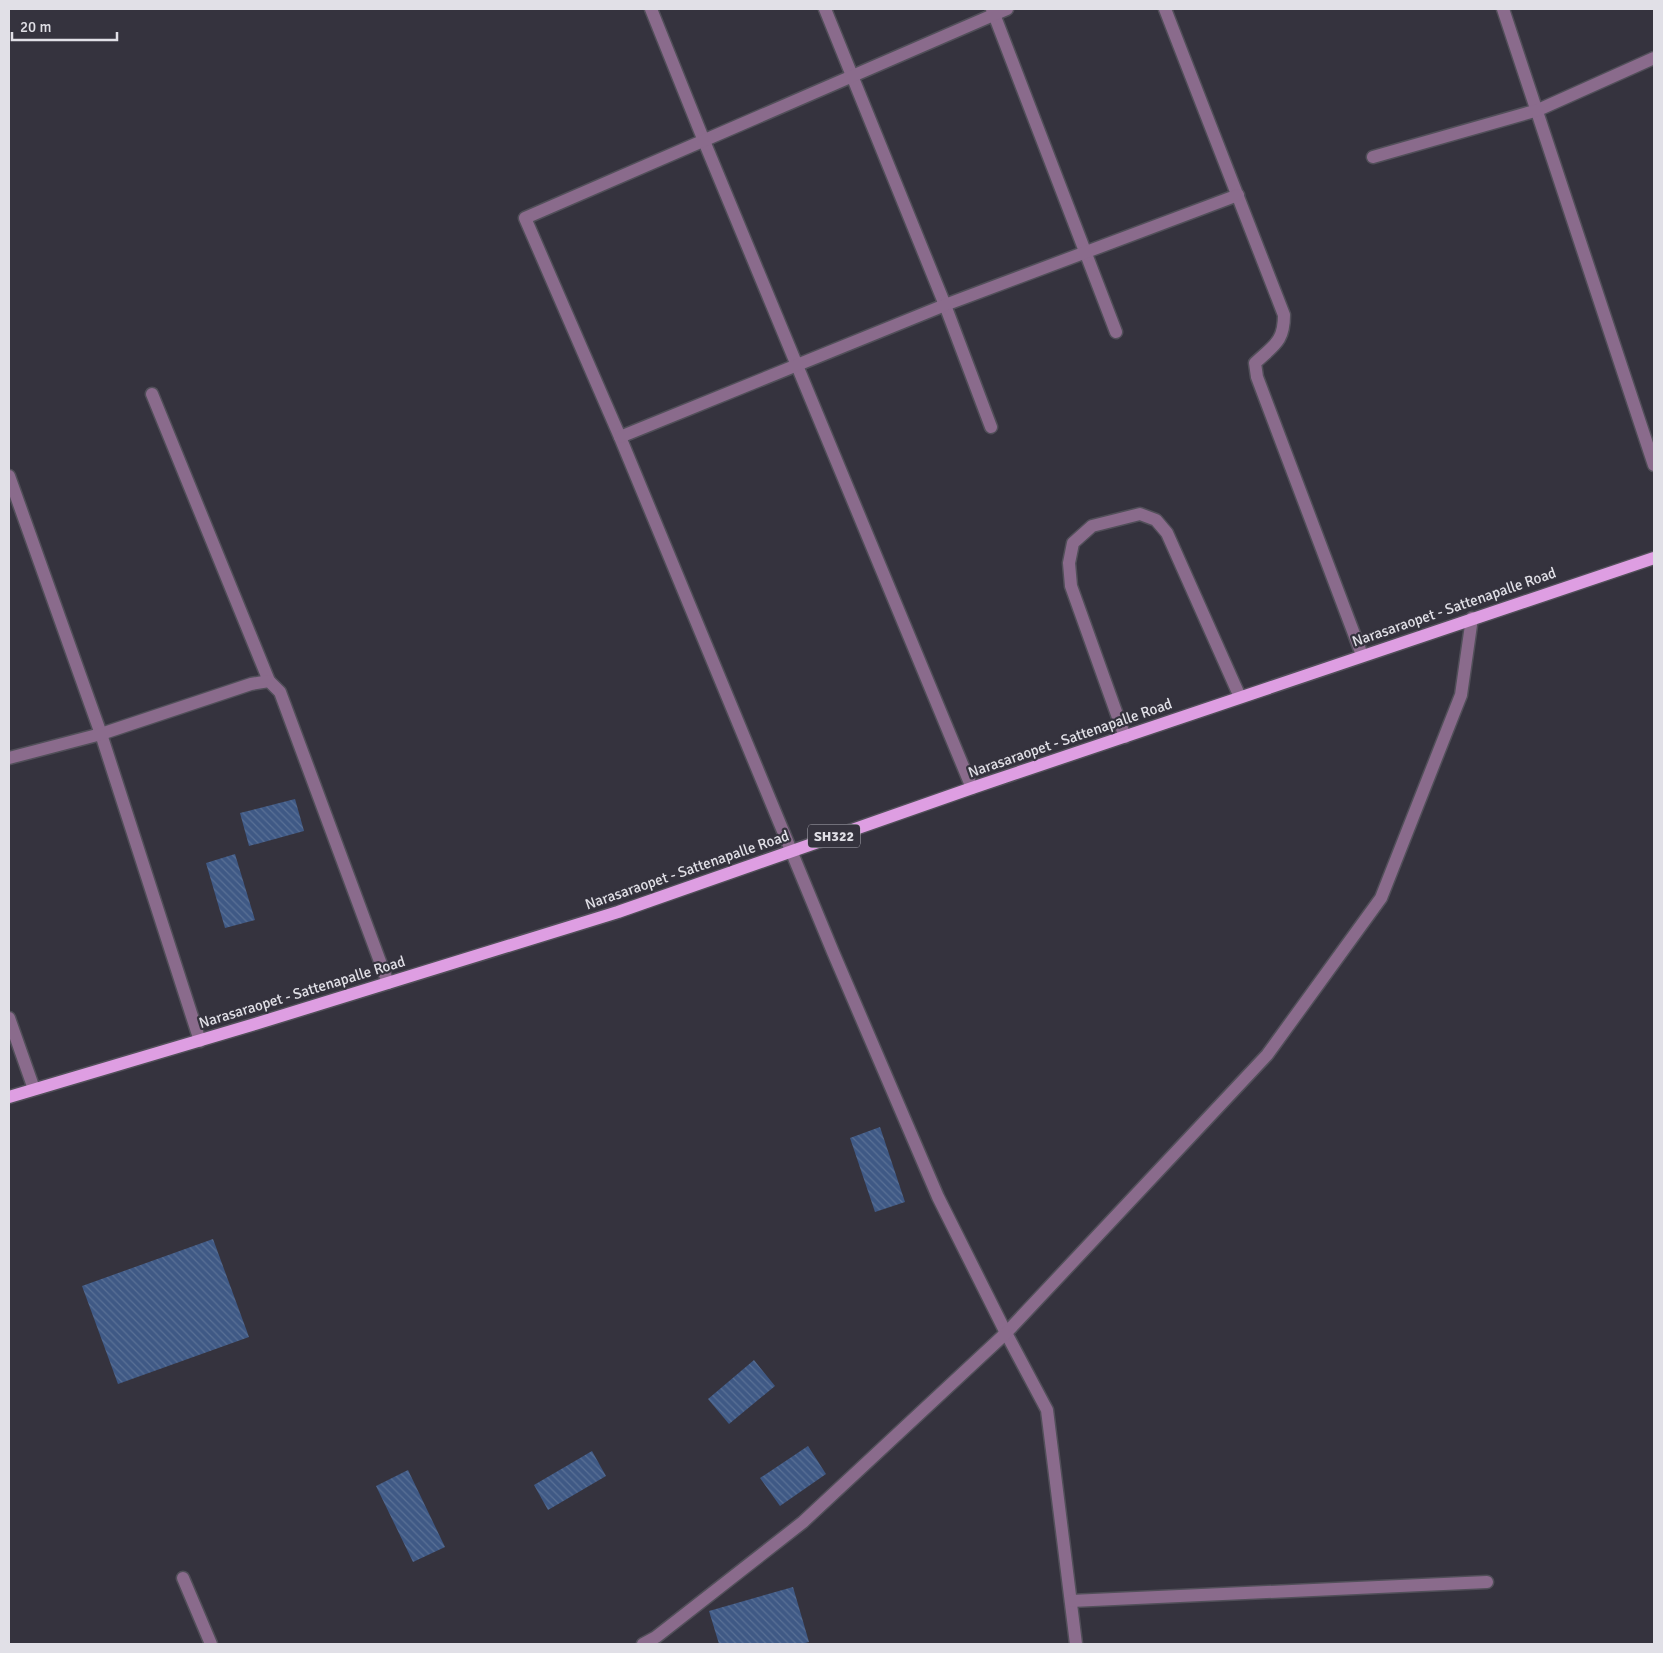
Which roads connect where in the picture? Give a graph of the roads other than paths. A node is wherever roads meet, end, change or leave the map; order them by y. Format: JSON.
{"nodes":[{"id":1,"x":651,"y":9,"type":"edge"},
{"id":2,"x":825,"y":9,"type":"edge"},
{"id":3,"x":1007,"y":9,"type":"edge"},
{"id":4,"x":1166,"y":9,"type":"edge"},
{"id":5,"x":1503,"y":9,"type":"edge"},
{"id":6,"x":993,"y":11,"type":"edge"},
{"id":7,"x":1654,"y":58,"type":"edge"},
{"id":8,"x":852,"y":76,"type":"junction"},
{"id":9,"x":1538,"y":110,"type":"junction"},
{"id":10,"x":704,"y":141,"type":"junction"},
{"id":11,"x":1373,"y":157,"type":"dead end"},
{"id":12,"x":1238,"y":195,"type":"junction"},
{"id":13,"x":1086,"y":253,"type":"junction"},
{"id":14,"x":945,"y":306,"type":"junction"},
{"id":15,"x":1116,"y":332,"type":"dead end"},
{"id":16,"x":798,"y":366,"type":"junction"},
{"id":17,"x":152,"y":394,"type":"dead end"},
{"id":18,"x":991,"y":427,"type":"dead end"},
{"id":19,"x":620,"y":437,"type":"junction"},
{"id":20,"x":1654,"y":466,"type":"edge"},
{"id":21,"x":9,"y":476,"type":"edge"},
{"id":22,"x":1654,"y":558,"type":"edge"},
{"id":23,"x":1472,"y":618,"type":"junction"},
{"id":24,"x":1362,"y":655,"type":"junction"},
{"id":25,"x":269,"y":681,"type":"junction"},
{"id":26,"x":1240,"y":697,"type":"junction"},
{"id":27,"x":101,"y":734,"type":"junction"},
{"id":28,"x":1124,"y":737,"type":"junction"},
{"id":29,"x":9,"y":758,"type":"edge"},
{"id":30,"x":972,"y":788,"type":"junction"},
{"id":31,"x":792,"y":851,"type":"junction"},
{"id":32,"x":388,"y":983,"type":"junction"},
{"id":33,"x":9,"y":1018,"type":"edge"},
{"id":34,"x":200,"y":1041,"type":"junction"},
{"id":35,"x":34,"y":1089,"type":"junction"},
{"id":36,"x":9,"y":1097,"type":"edge"},
{"id":37,"x":1006,"y":1333,"type":"junction"},
{"id":38,"x":183,"y":1578,"type":"dead end"},
{"id":39,"x":1487,"y":1582,"type":"dead end"},
{"id":40,"x":1071,"y":1602,"type":"junction"},
{"id":41,"x":658,"y":1640,"type":"edge"},
{"id":42,"x":212,"y":1644,"type":"edge"},
{"id":43,"x":643,"y":1644,"type":"edge"},
{"id":44,"x":1076,"y":1644,"type":"edge"}],
"edges":[{"from":1,"to":10,"type":"street"},
{"from":2,"to":8,"type":"street"},
{"from":3,"to":6,"type":"street"},
{"from":4,"to":12,"type":"street"},
{"from":5,"to":9,"type":"street"},
{"from":6,"to":8,"type":"street"},
{"from":6,"to":13,"type":"street"},
{"from":7,"to":9,"type":"street"},
{"from":8,"to":10,"type":"street"},
{"from":8,"to":14,"type":"street"},
{"from":9,"to":11,"type":"street"},
{"from":9,"to":20,"type":"street"},
{"from":10,"to":16,"type":"street"},
{"from":10,"to":19,"type":"street"},
{"from":12,"to":13,"type":"street"},
{"from":12,"to":24,"type":"street"},
{"from":13,"to":14,"type":"street"},
{"from":13,"to":15,"type":"street"},
{"from":14,"to":16,"type":"street"},
{"from":14,"to":18,"type":"street"},
{"from":16,"to":19,"type":"street"},
{"from":16,"to":30,"type":"street"},
{"from":17,"to":25,"type":"street"},
{"from":19,"to":31,"type":"street"},
{"from":21,"to":27,"type":"street"},
{"from":22,"to":23,"type":"main road","name":"Narasaraopet - Sattenapalle Road","number":"SH322"},
{"from":23,"to":24,"type":"main road","name":"Narasaraopet - Sattenapalle Road","number":"SH322"},
{"from":23,"to":37,"type":"street"},
{"from":24,"to":26,"type":"main road","name":"Narasaraopet - Sattenapalle Road","number":"SH322"},
{"from":25,"to":27,"type":"street"},
{"from":25,"to":32,"type":"street"},
{"from":26,"to":28,"type":"main road","name":"Narasaraopet - Sattenapalle Road","number":"SH322"},
{"from":26,"to":28,"type":"street"},
{"from":27,"to":29,"type":"street"},
{"from":27,"to":34,"type":"street"},
{"from":28,"to":30,"type":"main road","name":"Narasaraopet - Sattenapalle Road","number":"SH322"},
{"from":30,"to":31,"type":"main road","name":"Narasaraopet - Sattenapalle Road","number":"SH322"},
{"from":31,"to":32,"type":"main road","name":"Narasaraopet - Sattenapalle Road","number":"SH322"},
{"from":31,"to":37,"type":"street"},
{"from":32,"to":34,"type":"main road","name":"Narasaraopet - Sattenapalle Road","number":"SH322"},
{"from":33,"to":35,"type":"street"},
{"from":34,"to":35,"type":"main road","name":"Narasaraopet - Sattenapalle Road","number":"SH322"},
{"from":35,"to":36,"type":"main road","name":"Narasaraopet - Sattenapalle Road","number":"SH322"},
{"from":37,"to":40,"type":"street"},
{"from":37,"to":41,"type":"street"},
{"from":38,"to":42,"type":"street"},
{"from":39,"to":40,"type":"street"},
{"from":40,"to":44,"type":"street"},
{"from":41,"to":43,"type":"street"}]}
